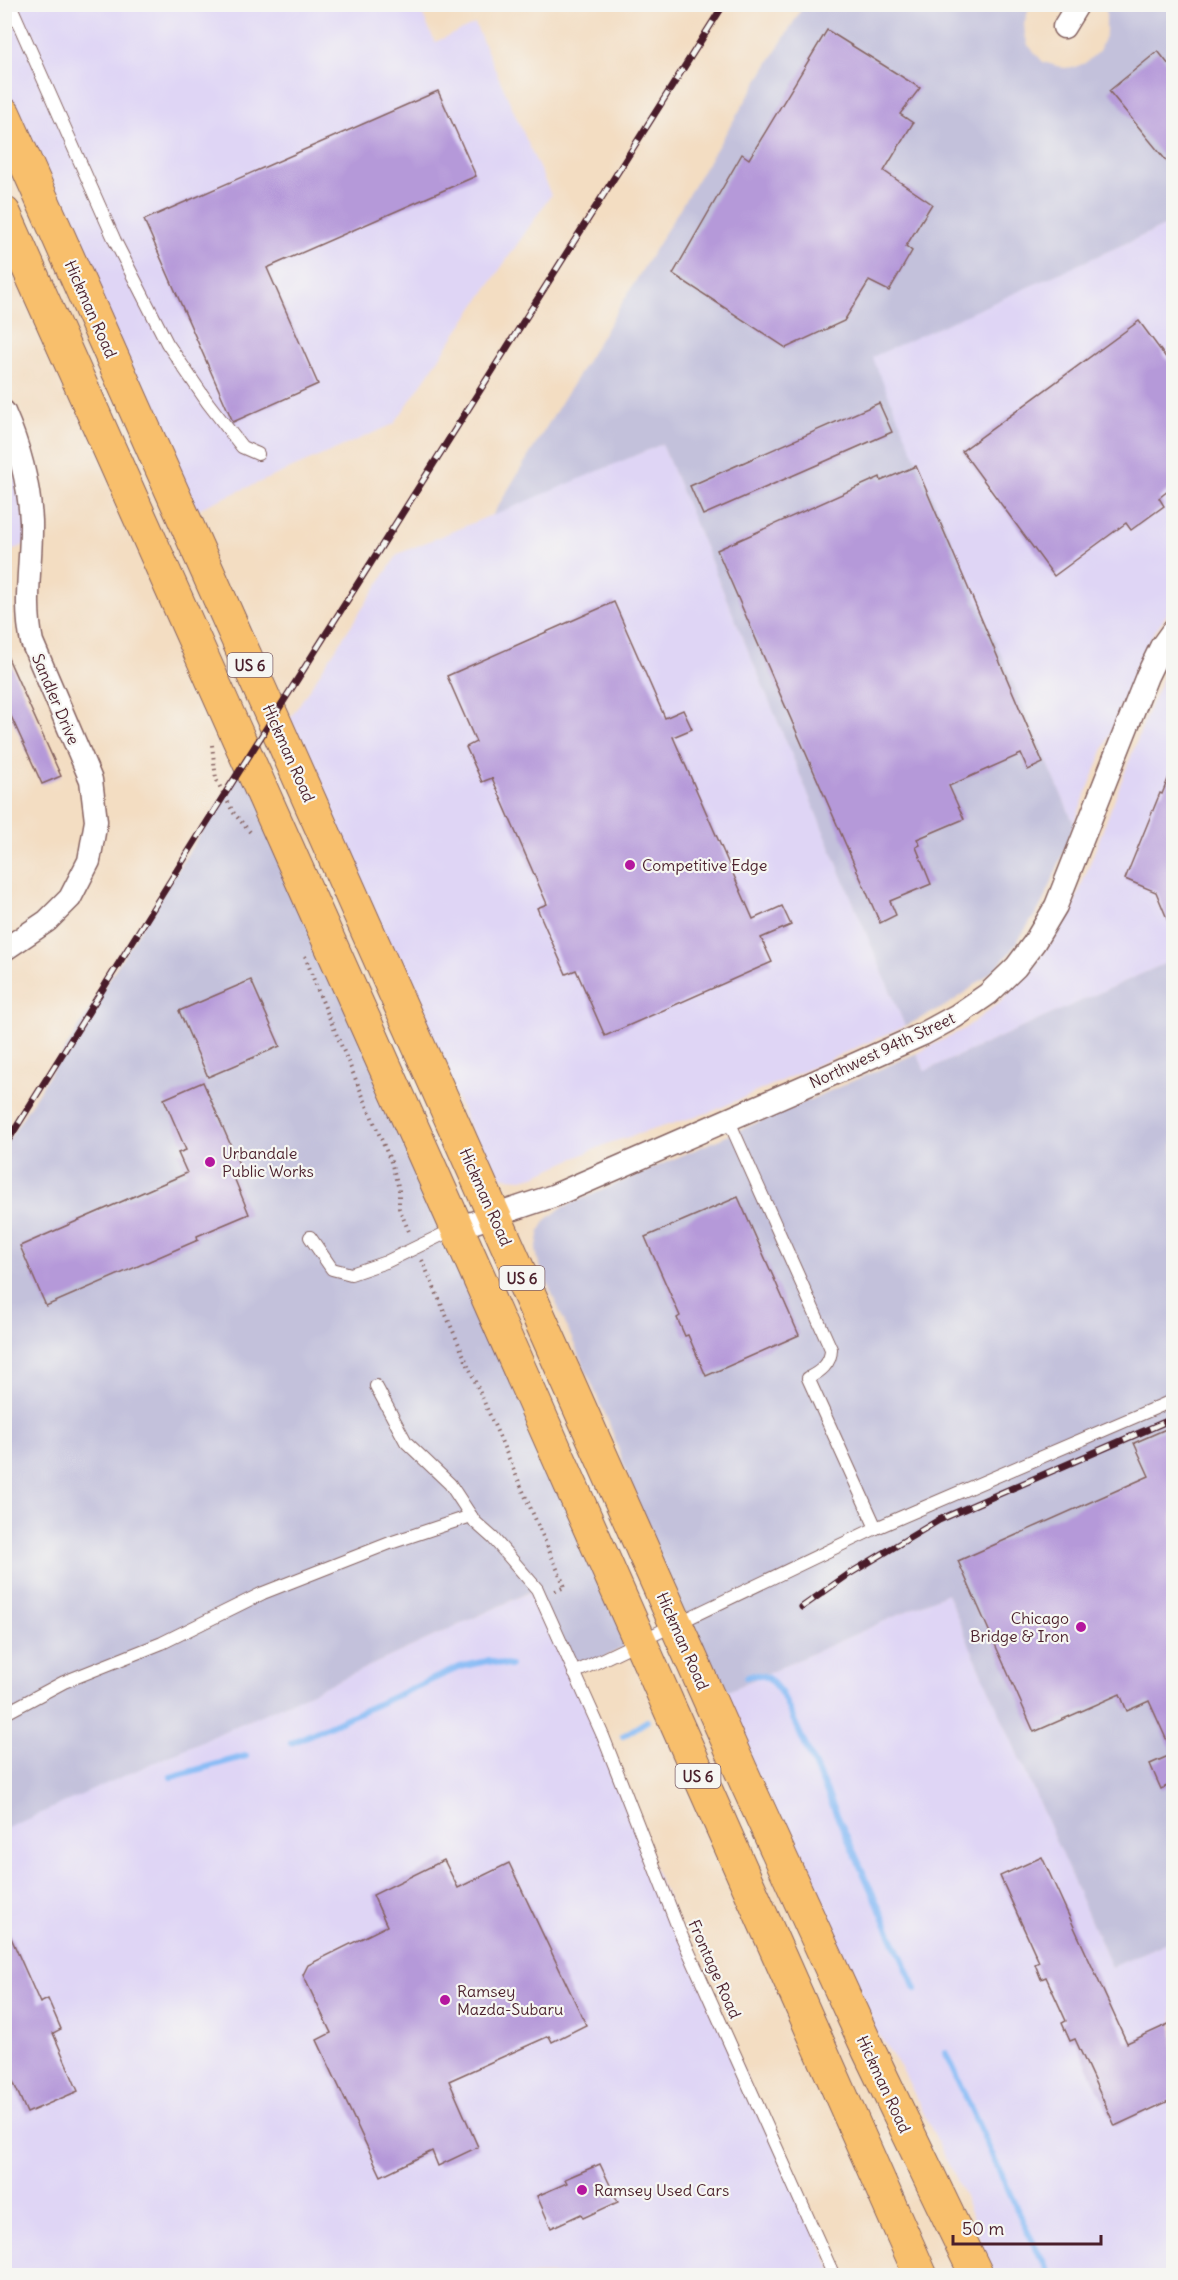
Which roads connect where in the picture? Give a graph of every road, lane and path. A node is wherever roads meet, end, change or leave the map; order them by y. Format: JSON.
{"nodes":[{"id":1,"x":10,"y":4,"type":"edge"},
{"id":2,"x":1078,"y":4,"type":"edge"},
{"id":3,"x":1064,"y":27,"type":"dead end"},
{"id":4,"x":4,"y":114,"type":"edge"},
{"id":5,"x":4,"y":213,"type":"edge"},
{"id":6,"x":4,"y":412,"type":"edge"},
{"id":7,"x":258,"y":454,"type":"dead end"},
{"id":8,"x":1173,"y":629,"type":"edge"},
{"id":9,"x":211,"y":742,"type":"dead end"},
{"id":10,"x":255,"y":837,"type":"dead end"},
{"id":11,"x":4,"y":950,"type":"edge"},
{"id":12,"x":303,"y":950,"type":"dead end"},
{"id":13,"x":728,"y":1119,"type":"junction"},
{"id":14,"x":494,"y":1215,"type":"junction"},
{"id":15,"x":457,"y":1228,"type":"junction"},
{"id":16,"x":310,"y":1237,"type":"dead end"},
{"id":17,"x":416,"y":1248,"type":"junction"},
{"id":18,"x":376,"y":1386,"type":"dead end"},
{"id":19,"x":1173,"y":1400,"type":"edge"},
{"id":20,"x":471,"y":1516,"type":"junction"},
{"id":21,"x":876,"y":1528,"type":"junction"},
{"id":22,"x":541,"y":1598,"type":"junction"},
{"id":23,"x":675,"y":1623,"type":"junction"},
{"id":24,"x":638,"y":1640,"type":"junction"},
{"id":25,"x":574,"y":1673,"type":"junction"},
{"id":26,"x":4,"y":1714,"type":"edge"},
{"id":27,"x":834,"y":2276,"type":"edge"},
{"id":28,"x":921,"y":2276,"type":"edge"},
{"id":29,"x":977,"y":2276,"type":"edge"}],
"edges":[{"from":1,"to":7,"type":"lane"},
{"from":2,"to":3,"type":"street"},
{"from":4,"to":14,"type":"main road","name":"Hickman Road","number":"US 6"},
{"from":5,"to":15,"type":"main road","number":"US 6"},
{"from":6,"to":11,"type":"street","name":"Sandler Drive"},
{"from":8,"to":13,"type":"street","name":"Northwest 94th Street"},
{"from":9,"to":10,"type":"path"},
{"from":12,"to":17,"type":"path"},
{"from":13,"to":14,"type":"street","name":"Northwest 94th Street"},
{"from":13,"to":21,"type":"lane"},
{"from":14,"to":15,"type":"street","name":"Northwest 94th Street"},
{"from":14,"to":23,"type":"main road","name":"Hickman Road","number":"US 6"},
{"from":15,"to":17,"type":"lane"},
{"from":15,"to":24,"type":"main road","number":"US 6"},
{"from":16,"to":17,"type":"lane"},
{"from":17,"to":22,"type":"path"},
{"from":18,"to":20,"type":"lane","name":"Frontage Road"},
{"from":19,"to":21,"type":"lane"},
{"from":20,"to":22,"type":"lane","name":"Frontage Road"},
{"from":20,"to":26,"type":"lane"},
{"from":21,"to":23,"type":"lane"},
{"from":22,"to":25,"type":"lane","name":"Frontage Road"},
{"from":23,"to":24,"type":"lane"},
{"from":23,"to":29,"type":"main road","name":"Hickman Road","number":"US 6"},
{"from":24,"to":25,"type":"lane"},
{"from":24,"to":28,"type":"main road","number":"US 6"},
{"from":25,"to":27,"type":"lane","name":"Frontage Road"}]}
